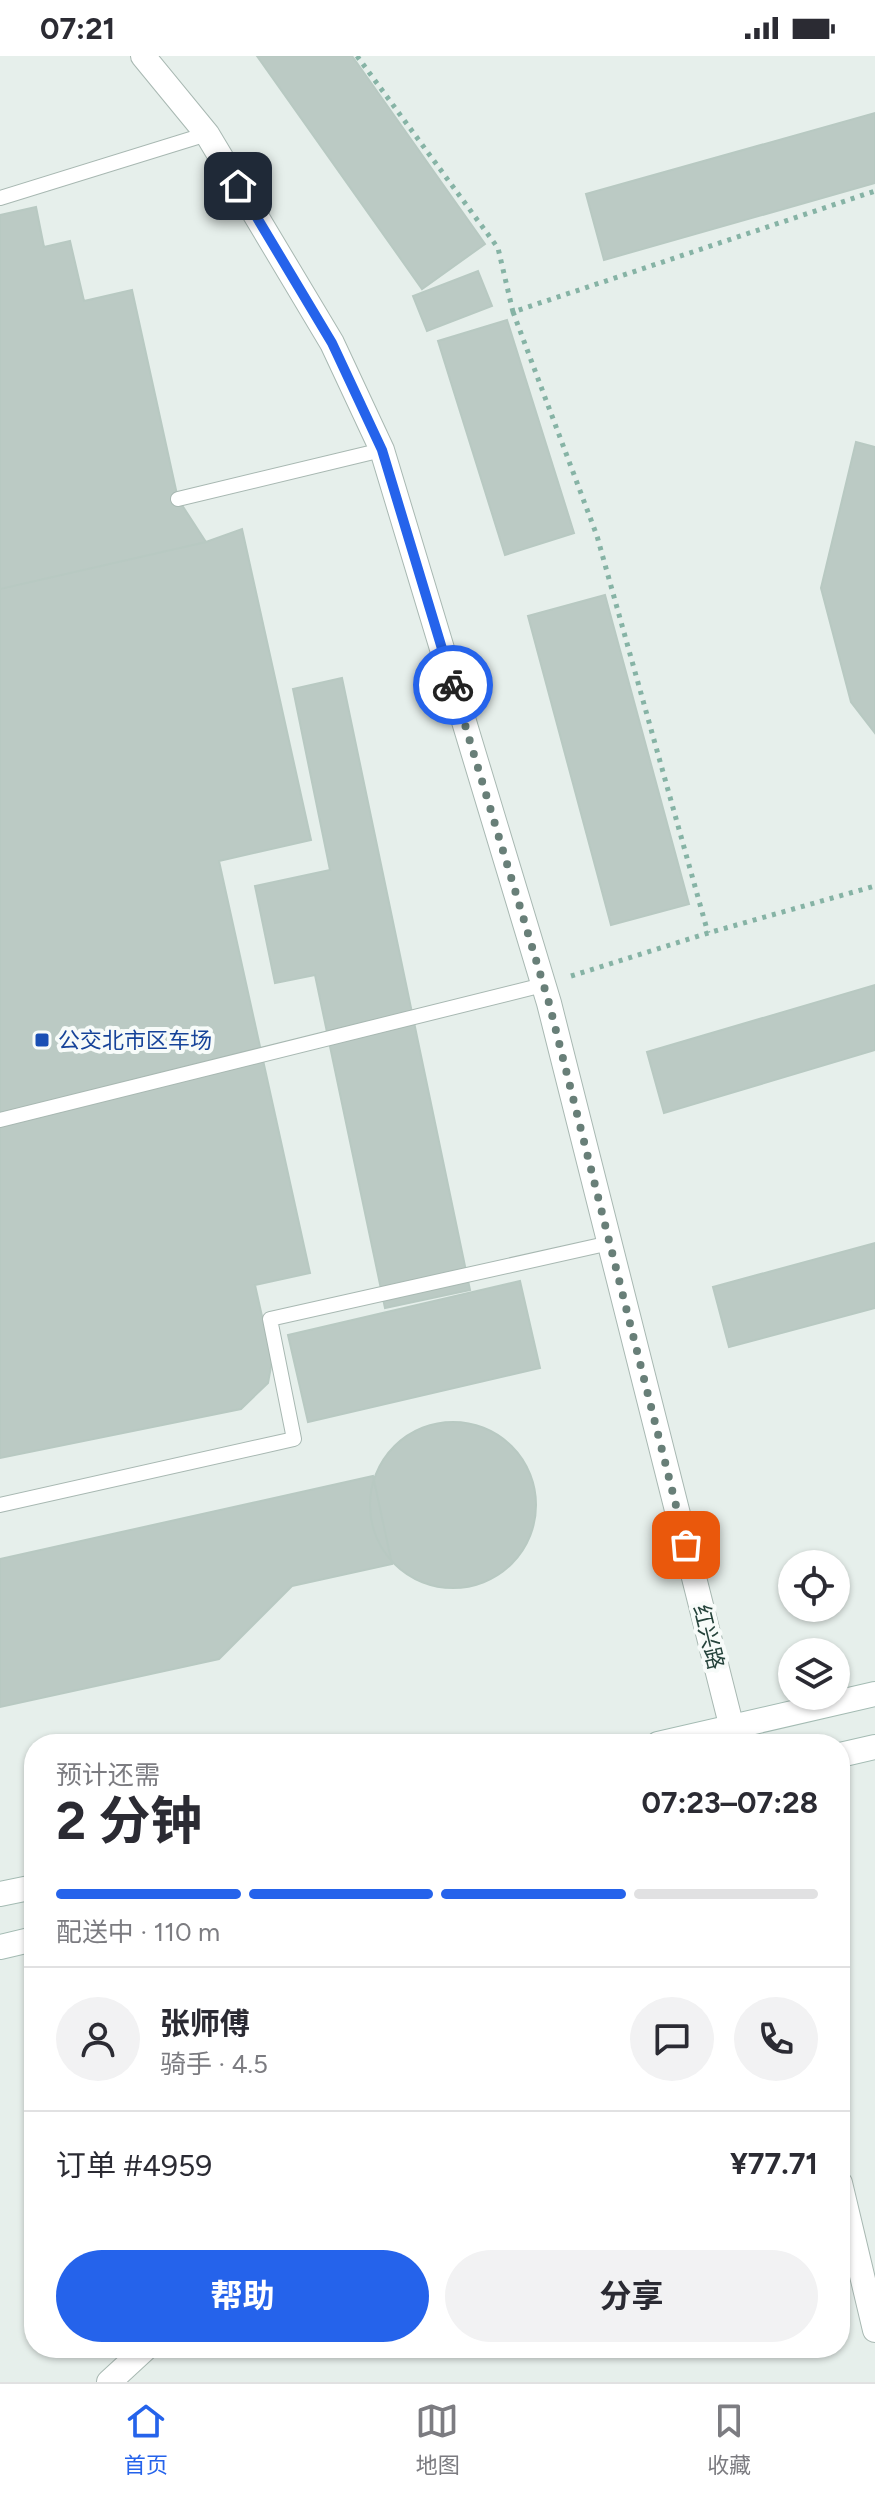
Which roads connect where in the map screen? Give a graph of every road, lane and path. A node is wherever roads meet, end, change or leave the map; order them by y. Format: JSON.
{"nodes":[{"id":1,"x":143,"y":56,"type":"edge"},
{"id":2,"x":357,"y":56,"type":"edge"},
{"id":3,"x":207,"y":134,"type":"junction"},
{"id":4,"x":875,"y":191,"type":"edge"},
{"id":5,"x":0,"y":198,"type":"edge"},
{"id":6,"x":513,"y":312,"type":"junction"},
{"id":7,"x":382,"y":450,"type":"junction"},
{"id":8,"x":178,"y":499,"type":"dead end"},
{"id":9,"x":875,"y":886,"type":"edge"},
{"id":10,"x":708,"y":933,"type":"junction"},
{"id":11,"x":543,"y":985,"type":"junction"},
{"id":12,"x":0,"y":1120,"type":"edge"},
{"id":13,"x":610,"y":1243,"type":"junction"},
{"id":14,"x":0,"y":1505,"type":"edge"},
{"id":15,"x":875,"y":1694,"type":"edge"},
{"id":16,"x":733,"y":1734,"type":"edge"},
{"id":17,"x":741,"y":1734,"type":"edge"},
{"id":18,"x":875,"y":1747,"type":"edge"},
{"id":19,"x":850,"y":1753,"type":"edge"},
{"id":20,"x":24,"y":1889,"type":"edge"},
{"id":21,"x":0,"y":1894,"type":"edge"},
{"id":22,"x":24,"y":1941,"type":"edge"},
{"id":23,"x":0,"y":1947,"type":"edge"},
{"id":24,"x":850,"y":2225,"type":"edge"},
{"id":25,"x":875,"y":2330,"type":"edge"},
{"id":26,"x":135,"y":2358,"type":"edge"},
{"id":27,"x":109,"y":2382,"type":"edge"}],
"edges":[{"from":1,"to":3,"type":"street","name":"红兴路"},
{"from":2,"to":6,"type":"path"},
{"from":3,"to":5,"type":"lane"},
{"from":3,"to":7,"type":"street","name":"红兴路"},
{"from":4,"to":6,"type":"path"},
{"from":6,"to":10,"type":"path"},
{"from":7,"to":8,"type":"lane"},
{"from":7,"to":11,"type":"street","name":"红兴路"},
{"from":9,"to":10,"type":"path"},
{"from":10,"to":11,"type":"path"},
{"from":11,"to":12,"type":"lane"},
{"from":11,"to":13,"type":"street","name":"红兴路"},
{"from":13,"to":14,"type":"lane"},
{"from":13,"to":16,"type":"street","name":"红兴路"},
{"from":15,"to":17,"type":"street"},
{"from":18,"to":19,"type":"street"},
{"from":20,"to":21,"type":"street"},
{"from":22,"to":23,"type":"street"},
{"from":24,"to":25,"type":"street"},
{"from":26,"to":27,"type":"street"}]}
